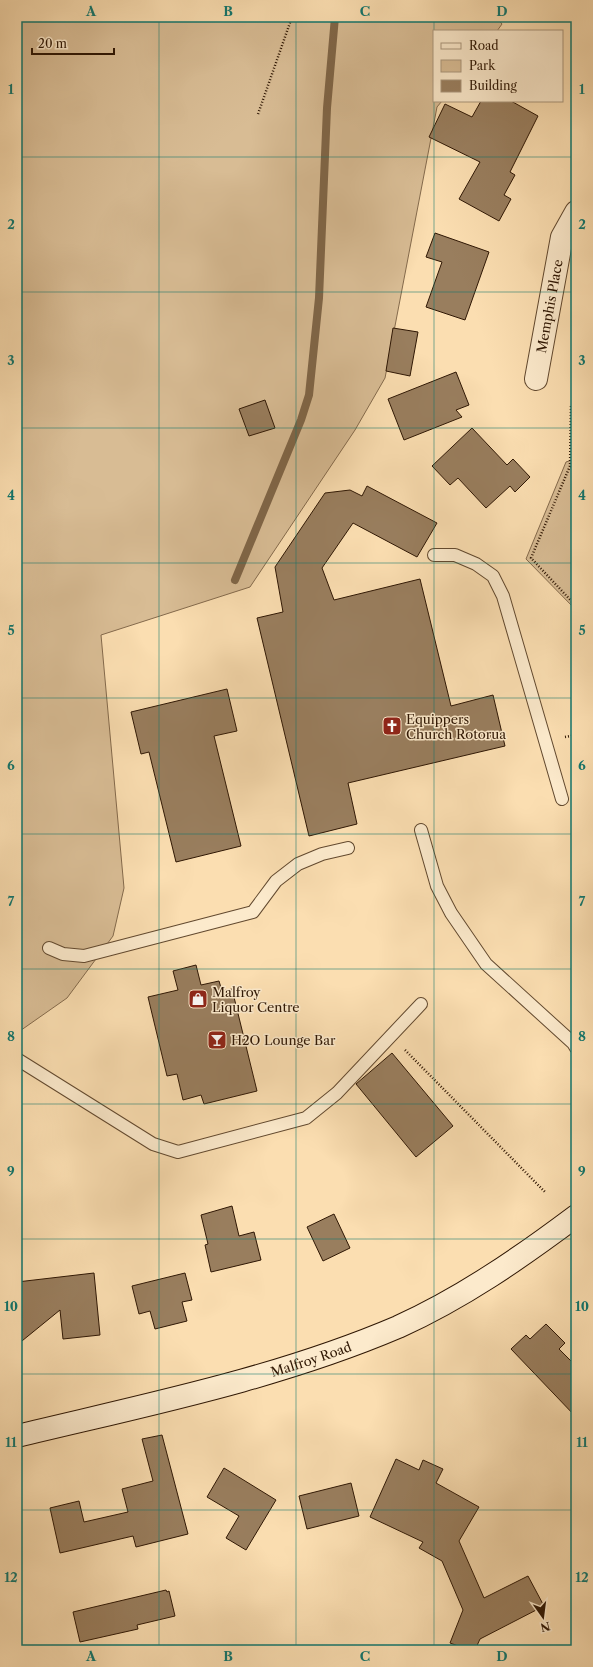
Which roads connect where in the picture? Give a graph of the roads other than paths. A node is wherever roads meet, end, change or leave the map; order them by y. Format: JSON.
{"nodes":[{"id":1,"x":576,"y":212,"type":"edge"},
{"id":2,"x":536,"y":380,"type":"dead end"},
{"id":3,"x":434,"y":555,"type":"dead end"},
{"id":4,"x":562,"y":798,"type":"dead end"},
{"id":5,"x":421,"y":830,"type":"dead end"},
{"id":6,"x":348,"y":848,"type":"dead end"},
{"id":7,"x":48,"y":948,"type":"dead end"},
{"id":8,"x":421,"y":1004,"type":"dead end"},
{"id":9,"x":576,"y":1048,"type":"edge"},
{"id":10,"x":17,"y":1059,"type":"edge"},
{"id":11,"x":576,"y":1216,"type":"edge"},
{"id":12,"x":17,"y":1436,"type":"edge"}],
"edges":[{"from":1,"to":2,"type":"main road","name":"Memphis Place"},
{"from":3,"to":4,"type":"lane"},
{"from":5,"to":9,"type":"lane"},
{"from":6,"to":7,"type":"lane"},
{"from":8,"to":10,"type":"lane"},
{"from":11,"to":12,"type":"main road","name":"Malfroy Road"}]}
